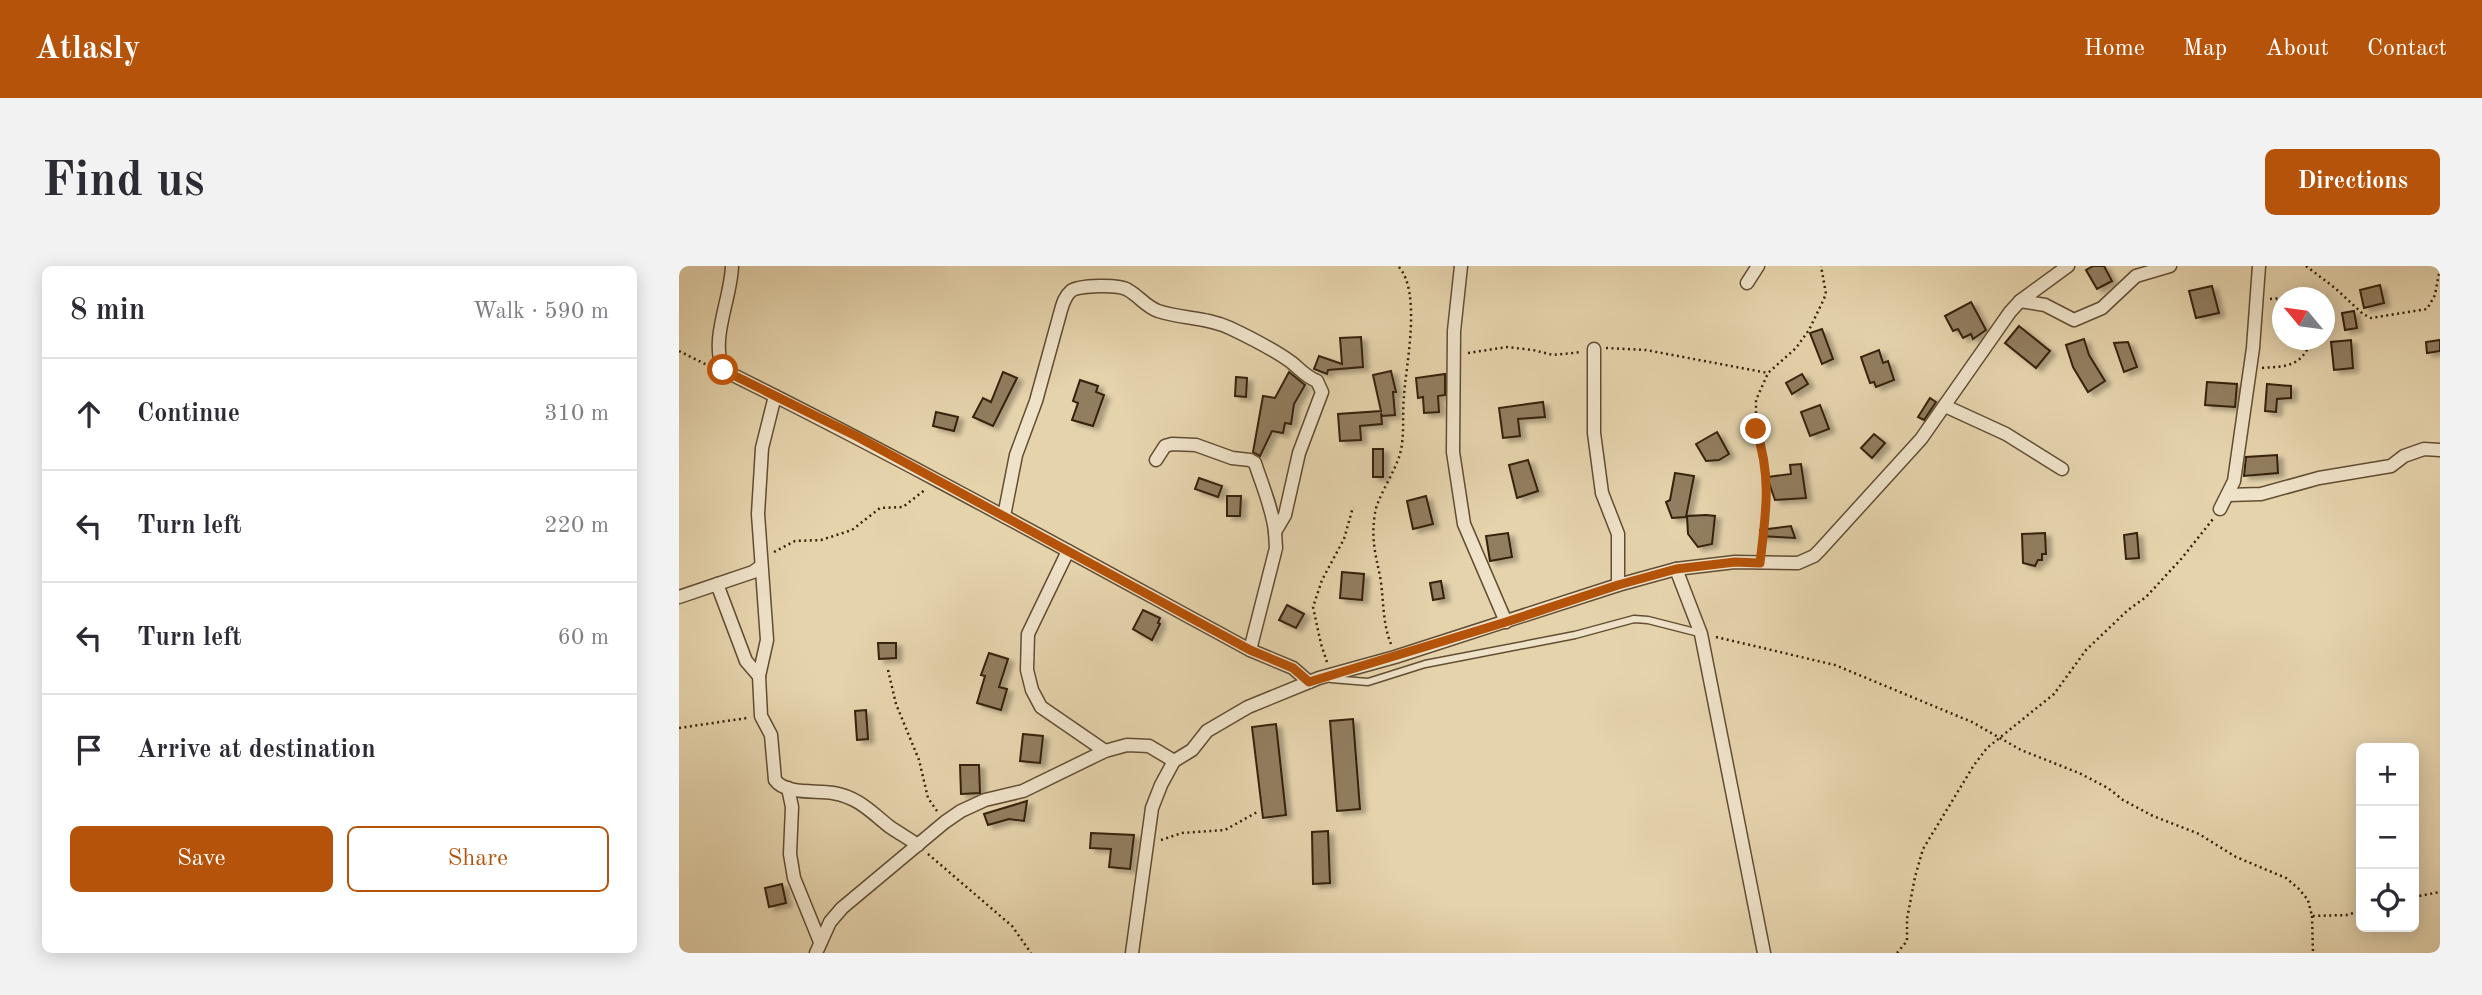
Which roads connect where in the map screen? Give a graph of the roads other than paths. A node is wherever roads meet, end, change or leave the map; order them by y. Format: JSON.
{"nodes":[{"id":1,"x":733,"y":266,"type":"edge"},
{"id":2,"x":1461,"y":266,"type":"edge"},
{"id":3,"x":1758,"y":266,"type":"edge"},
{"id":4,"x":2068,"y":266,"type":"edge"},
{"id":5,"x":2169,"y":266,"type":"edge"},
{"id":6,"x":2259,"y":266,"type":"edge"},
{"id":7,"x":1747,"y":283,"type":"dead end"},
{"id":8,"x":2020,"y":301,"type":"junction"},
{"id":9,"x":1594,"y":349,"type":"road end"},
{"id":10,"x":775,"y":396,"type":"junction"},
{"id":11,"x":1944,"y":406,"type":"junction"},
{"id":12,"x":2440,"y":450,"type":"edge"},
{"id":13,"x":1156,"y":460,"type":"dead end"},
{"id":14,"x":2062,"y":469,"type":"dead end"},
{"id":15,"x":2228,"y":495,"type":"junction"},
{"id":16,"x":2220,"y":509,"type":"road end"},
{"id":17,"x":1004,"y":516,"type":"junction"},
{"id":18,"x":1275,"y":532,"type":"junction"},
{"id":19,"x":1068,"y":551,"type":"junction"},
{"id":20,"x":760,"y":565,"type":"junction"},
{"id":21,"x":1676,"y":569,"type":"junction"},
{"id":22,"x":717,"y":584,"type":"junction"},
{"id":23,"x":1618,"y":585,"type":"junction"},
{"id":24,"x":679,"y":597,"type":"edge"},
{"id":25,"x":1506,"y":622,"type":"junction"},
{"id":26,"x":1701,"y":634,"type":"junction"},
{"id":27,"x":1250,"y":650,"type":"junction"},
{"id":28,"x":759,"y":676,"type":"junction"},
{"id":29,"x":1320,"y":678,"type":"junction"},
{"id":30,"x":1105,"y":751,"type":"junction"},
{"id":31,"x":1174,"y":761,"type":"junction"},
{"id":32,"x":788,"y":788,"type":"junction"},
{"id":33,"x":918,"y":845,"type":"junction"},
{"id":34,"x":818,"y":947,"type":"edge"},
{"id":35,"x":1132,"y":953,"type":"edge"},
{"id":36,"x":1764,"y":953,"type":"edge"}],
"edges":[{"from":1,"to":10,"type":"street"},
{"from":2,"to":25,"type":"street"},
{"from":3,"to":7,"type":"street"},
{"from":4,"to":8,"type":"street"},
{"from":5,"to":8,"type":"street"},
{"from":6,"to":15,"type":"street"},
{"from":8,"to":11,"type":"street"},
{"from":9,"to":23,"type":"street"},
{"from":10,"to":17,"type":"street"},
{"from":10,"to":20,"type":"street"},
{"from":11,"to":14,"type":"street"},
{"from":11,"to":21,"type":"street"},
{"from":12,"to":15,"type":"street"},
{"from":13,"to":18,"type":"street"},
{"from":15,"to":16,"type":"street"},
{"from":17,"to":18,"type":"street"},
{"from":17,"to":19,"type":"street"},
{"from":18,"to":27,"type":"street"},
{"from":19,"to":27,"type":"street"},
{"from":19,"to":30,"type":"street"},
{"from":20,"to":22,"type":"street"},
{"from":20,"to":28,"type":"street"},
{"from":21,"to":23,"type":"street"},
{"from":21,"to":26,"type":"street"},
{"from":22,"to":24,"type":"street"},
{"from":22,"to":28,"type":"street"},
{"from":23,"to":25,"type":"street"},
{"from":25,"to":29,"type":"street"},
{"from":26,"to":29,"type":"lane"},
{"from":26,"to":36,"type":"street"},
{"from":27,"to":29,"type":"street"},
{"from":28,"to":32,"type":"street"},
{"from":29,"to":31,"type":"street"},
{"from":30,"to":31,"type":"street"},
{"from":30,"to":33,"type":"street"},
{"from":31,"to":35,"type":"street"},
{"from":32,"to":33,"type":"street"},
{"from":32,"to":34,"type":"street"},
{"from":33,"to":34,"type":"street"}]}
